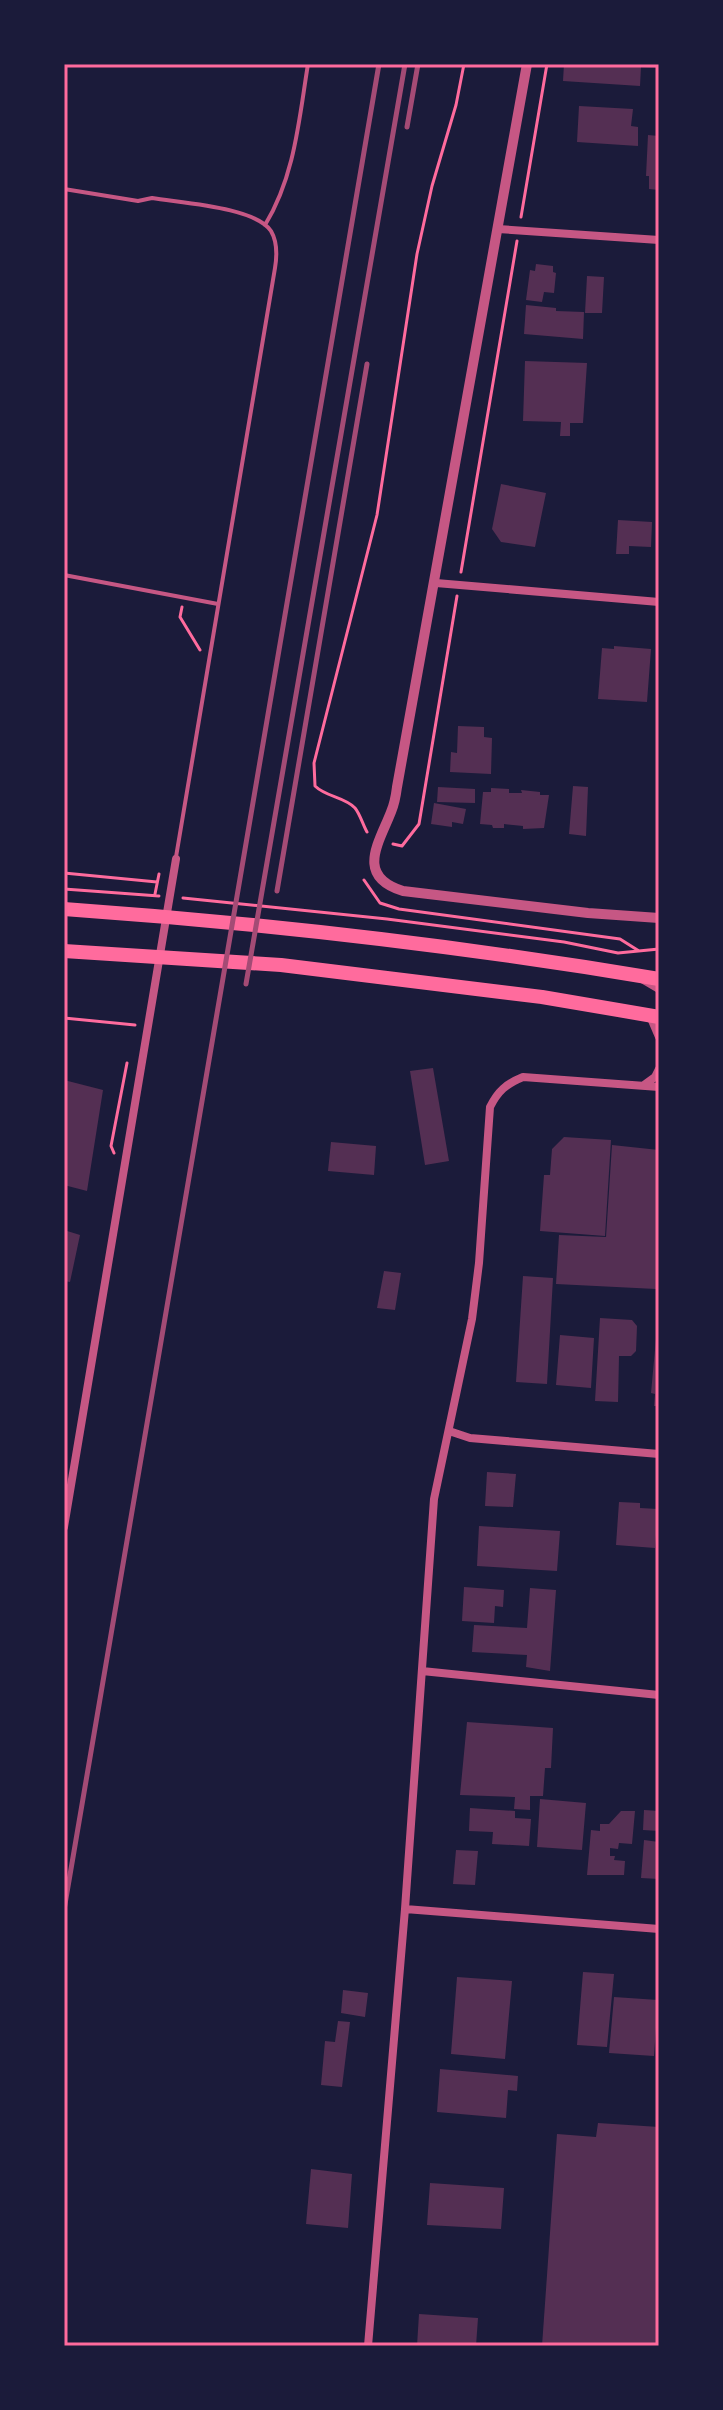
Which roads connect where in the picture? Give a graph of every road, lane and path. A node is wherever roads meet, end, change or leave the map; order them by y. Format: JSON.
{"nodes":[{"id":1,"x":308,"y":64,"type":"edge"},
{"id":2,"x":464,"y":64,"type":"edge"},
{"id":3,"x":527,"y":64,"type":"edge"},
{"id":4,"x":547,"y":64,"type":"edge"},
{"id":5,"x":64,"y":189,"type":"edge"},
{"id":6,"x":265,"y":225,"type":"junction"},
{"id":7,"x":498,"y":229,"type":"junction"},
{"id":8,"x":519,"y":230,"type":"junction"},
{"id":9,"x":659,"y":240,"type":"edge"},
{"id":10,"x":64,"y":575,"type":"edge"},
{"id":11,"x":436,"y":583,"type":"junction"},
{"id":12,"x":459,"y":585,"type":"junction"},
{"id":13,"x":183,"y":597,"type":"junction"},
{"id":14,"x":659,"y":602,"type":"edge"},
{"id":15,"x":218,"y":604,"type":"junction"},
{"id":16,"x":198,"y":664,"type":"dead end"},
{"id":17,"x":373,"y":840,"type":"junction"},
{"id":18,"x":176,"y":859,"type":"joint"},
{"id":19,"x":160,"y":870,"type":"dead end"},
{"id":20,"x":64,"y":873,"type":"edge"},
{"id":21,"x":64,"y":889,"type":"edge"},
{"id":22,"x":169,"y":897,"type":"dead end"},
{"id":23,"x":184,"y":898,"type":"dead end"},
{"id":24,"x":64,"y":909,"type":"edge"},
{"id":25,"x":659,"y":918,"type":"edge"},
{"id":26,"x":659,"y":949,"type":"edge"},
{"id":27,"x":64,"y":951,"type":"edge"},
{"id":28,"x":634,"y":975,"type":"junction"},
{"id":29,"x":659,"y":979,"type":"edge"},
{"id":30,"x":659,"y":989,"type":"edge"},
{"id":31,"x":654,"y":1016,"type":"edge"},
{"id":32,"x":64,"y":1018,"type":"edge"},
{"id":33,"x":135,"y":1025,"type":"dead end"},
{"id":34,"x":659,"y":1037,"type":"edge"},
{"id":35,"x":659,"y":1069,"type":"edge"},
{"id":36,"x":644,"y":1085,"type":"junction"},
{"id":37,"x":659,"y":1087,"type":"edge"},
{"id":38,"x":449,"y":1431,"type":"junction"},
{"id":39,"x":659,"y":1454,"type":"edge"},
{"id":40,"x":66,"y":1509,"type":"edge"},
{"id":41,"x":64,"y":1527,"type":"edge"},
{"id":42,"x":422,"y":1671,"type":"junction"},
{"id":43,"x":659,"y":1695,"type":"edge"},
{"id":44,"x":405,"y":1909,"type":"junction"},
{"id":45,"x":659,"y":1929,"type":"edge"},
{"id":46,"x":368,"y":2346,"type":"edge"}],
"edges":[{"from":1,"to":6,"type":"lane"},
{"from":2,"to":17,"type":"path"},
{"from":3,"to":7,"type":"street"},
{"from":4,"to":8,"type":"path"},
{"from":5,"to":6,"type":"lane"},
{"from":6,"to":15,"type":"lane"},
{"from":7,"to":8,"type":"street"},
{"from":7,"to":11,"type":"street"},
{"from":8,"to":9,"type":"street"},
{"from":8,"to":12,"type":"path"},
{"from":10,"to":13,"type":"lane"},
{"from":11,"to":12,"type":"street"},
{"from":11,"to":17,"type":"street"},
{"from":12,"to":14,"type":"street"},
{"from":12,"to":17,"type":"path"},
{"from":13,"to":15,"type":"lane"},
{"from":13,"to":16,"type":"path"},
{"from":15,"to":18,"type":"lane"},
{"from":17,"to":25,"type":"street"},
{"from":18,"to":40,"type":"street"},
{"from":19,"to":20,"type":"path"},
{"from":21,"to":22,"type":"path"},
{"from":23,"to":26,"type":"path"},
{"from":24,"to":28,"type":"main road"},
{"from":27,"to":31,"type":"main road"},
{"from":28,"to":29,"type":"main road"},
{"from":28,"to":30,"type":"street"},
{"from":31,"to":34,"type":"street"},
{"from":32,"to":33,"type":"path"},
{"from":35,"to":36,"type":"street"},
{"from":36,"to":37,"type":"street"},
{"from":36,"to":38,"type":"street"},
{"from":38,"to":39,"type":"street"},
{"from":38,"to":42,"type":"street"},
{"from":40,"to":41,"type":"street"},
{"from":42,"to":43,"type":"street"},
{"from":42,"to":44,"type":"street"},
{"from":44,"to":45,"type":"street"},
{"from":44,"to":46,"type":"street"}]}
